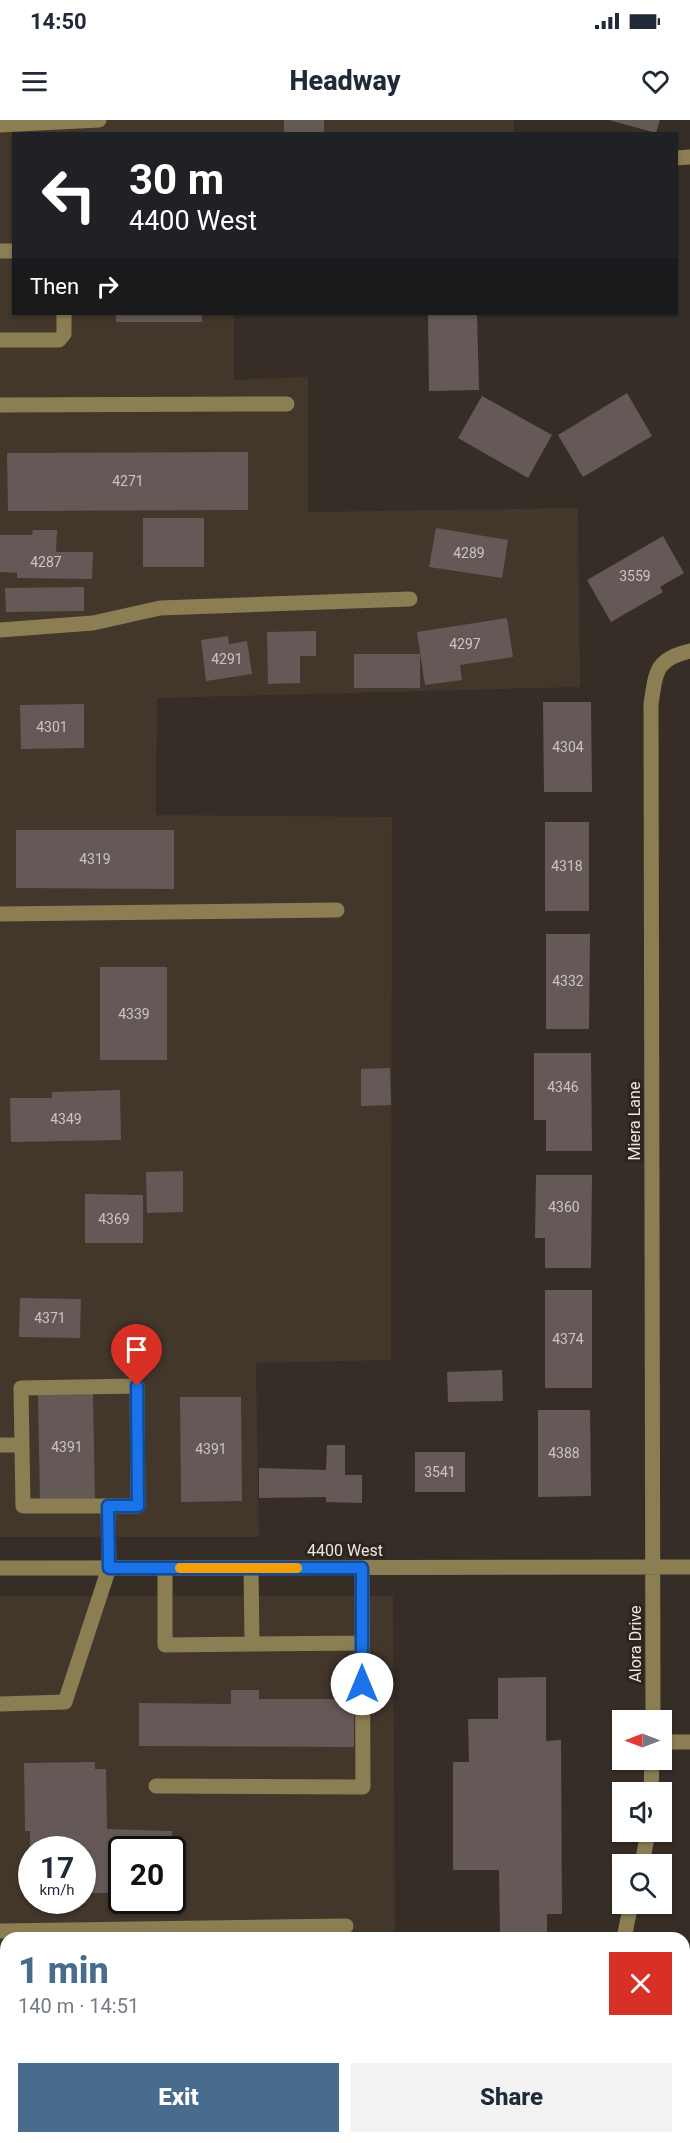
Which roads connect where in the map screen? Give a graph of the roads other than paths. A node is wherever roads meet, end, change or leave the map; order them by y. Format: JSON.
{"nodes":[{"id":1,"x":99,"y":120,"type":"edge"},
{"id":2,"x":0,"y":124,"type":"edge"},
{"id":3,"x":64,"y":315,"type":"edge"},
{"id":4,"x":0,"y":340,"type":"edge"},
{"id":5,"x":287,"y":404,"type":"dead end"},
{"id":6,"x":0,"y":405,"type":"edge"},
{"id":7,"x":410,"y":599,"type":"dead end"},
{"id":8,"x":0,"y":630,"type":"edge"},
{"id":9,"x":690,"y":651,"type":"edge"},
{"id":10,"x":337,"y":910,"type":"dead end"},
{"id":11,"x":0,"y":914,"type":"edge"},
{"id":12,"x":22,"y":1444,"type":"junction"},
{"id":13,"x":0,"y":1445,"type":"edge"},
{"id":14,"x":108,"y":1506,"type":"junction"},
{"id":15,"x":653,"y":1567,"type":"junction"},
{"id":16,"x":690,"y":1567,"type":"edge"},
{"id":17,"x":0,"y":1568,"type":"edge"},
{"id":18,"x":109,"y":1568,"type":"junction"},
{"id":19,"x":165,"y":1568,"type":"junction"},
{"id":20,"x":251,"y":1568,"type":"junction"},
{"id":21,"x":362,"y":1568,"type":"junction"},
{"id":22,"x":362,"y":1642,"type":"junction"},
{"id":23,"x":252,"y":1644,"type":"junction"},
{"id":24,"x":0,"y":1704,"type":"edge"},
{"id":25,"x":653,"y":1710,"type":"edge"},
{"id":26,"x":672,"y":1742,"type":"edge"},
{"id":27,"x":690,"y":1742,"type":"edge"},
{"id":28,"x":156,"y":1786,"type":"dead end"},
{"id":29,"x":629,"y":1914,"type":"edge"},
{"id":30,"x":346,"y":1926,"type":"dead end"},
{"id":31,"x":0,"y":1931,"type":"edge"},
{"id":32,"x":625,"y":1932,"type":"edge"}],
"edges":[{"from":1,"to":2,"type":"street"},
{"from":3,"to":4,"type":"street"},
{"from":5,"to":6,"type":"street"},
{"from":7,"to":8,"type":"street"},
{"from":9,"to":15,"type":"street","name":"Miera Lane"},
{"from":10,"to":11,"type":"street"},
{"from":12,"to":13,"type":"street"},
{"from":12,"to":14,"type":"street"},
{"from":12,"to":14,"type":"street"},
{"from":14,"to":18,"type":"street"},
{"from":15,"to":16,"type":"street","name":"4400 West"},
{"from":15,"to":21,"type":"street","name":"4400 West"},
{"from":15,"to":25,"type":"street","name":"Alora Drive"},
{"from":17,"to":18,"type":"street","name":"4400 West"},
{"from":18,"to":19,"type":"street","name":"4400 West"},
{"from":18,"to":24,"type":"street"},
{"from":19,"to":20,"type":"street","name":"4400 West"},
{"from":19,"to":23,"type":"street"},
{"from":20,"to":21,"type":"street","name":"4400 West"},
{"from":20,"to":23,"type":"street"},
{"from":21,"to":22,"type":"street"},
{"from":22,"to":23,"type":"street"},
{"from":22,"to":28,"type":"street"},
{"from":26,"to":27,"type":"street"},
{"from":29,"to":32,"type":"street"},
{"from":30,"to":31,"type":"street"}]}
